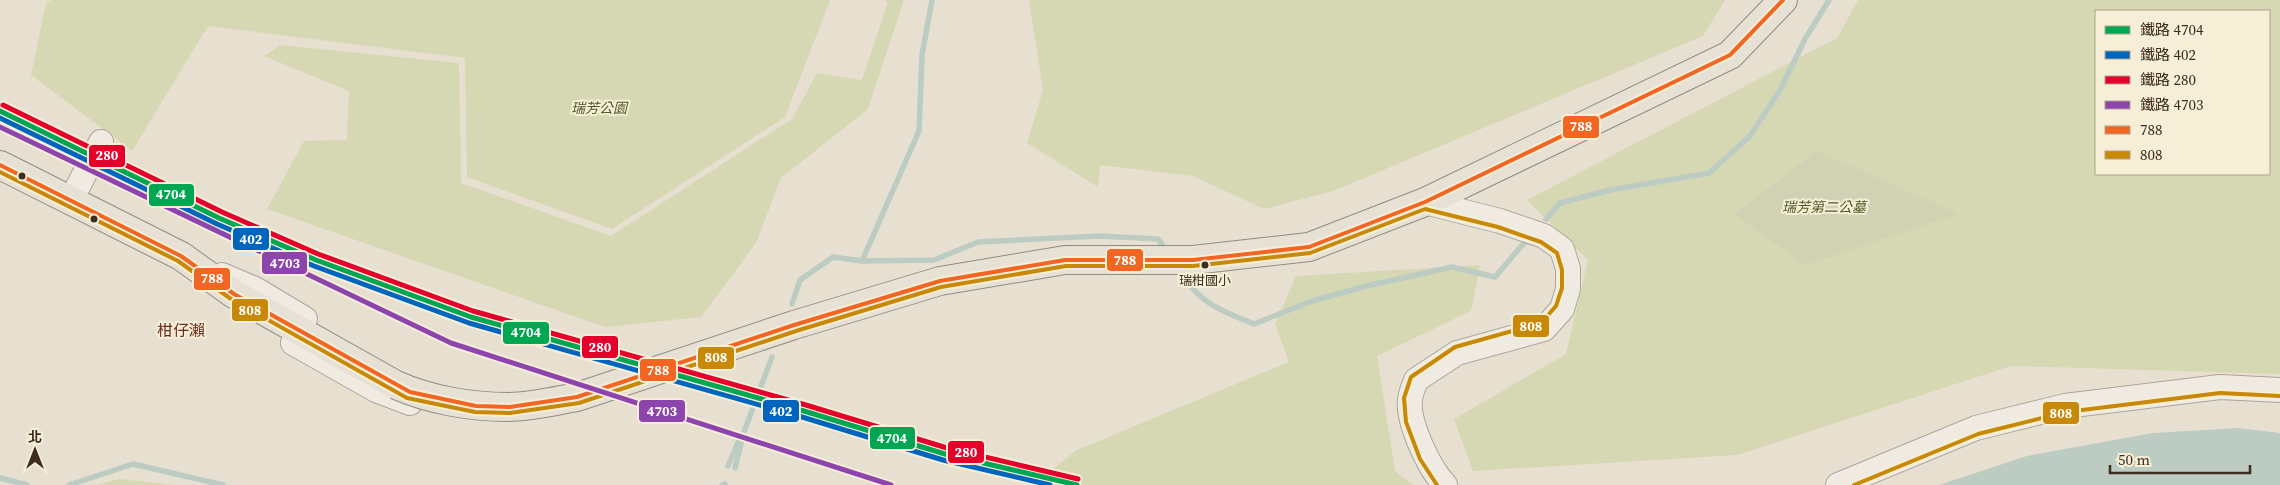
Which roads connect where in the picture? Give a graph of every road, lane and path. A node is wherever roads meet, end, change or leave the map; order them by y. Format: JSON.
{"nodes":[{"id":1,"x":1783,"y":0,"type":"edge"},
{"id":2,"x":101,"y":142,"type":"dead end"},
{"id":3,"x":0,"y":165,"type":"edge"},
{"id":4,"x":71,"y":200,"type":"junction"},
{"id":5,"x":1425,"y":202,"type":"junction"},
{"id":6,"x":181,"y":256,"type":"junction"},
{"id":7,"x":734,"y":335,"type":"dead end"},
{"id":8,"x":745,"y":359,"type":"dead end"},
{"id":9,"x":2280,"y":390,"type":"edge"},
{"id":10,"x":1445,"y":485,"type":"edge"},
{"id":11,"x":1838,"y":485,"type":"edge"}],
"edges":[{"from":1,"to":5,"type":"main road"},
{"from":2,"to":4,"type":"street"},
{"from":3,"to":4,"type":"main road"},
{"from":4,"to":6,"type":"main road"},
{"from":5,"to":6,"type":"main road","bridge":true},
{"from":5,"to":10,"type":"street"},
{"from":6,"to":6,"type":"street"},
{"from":7,"to":8,"type":"street"},
{"from":9,"to":11,"type":"street"}]}
